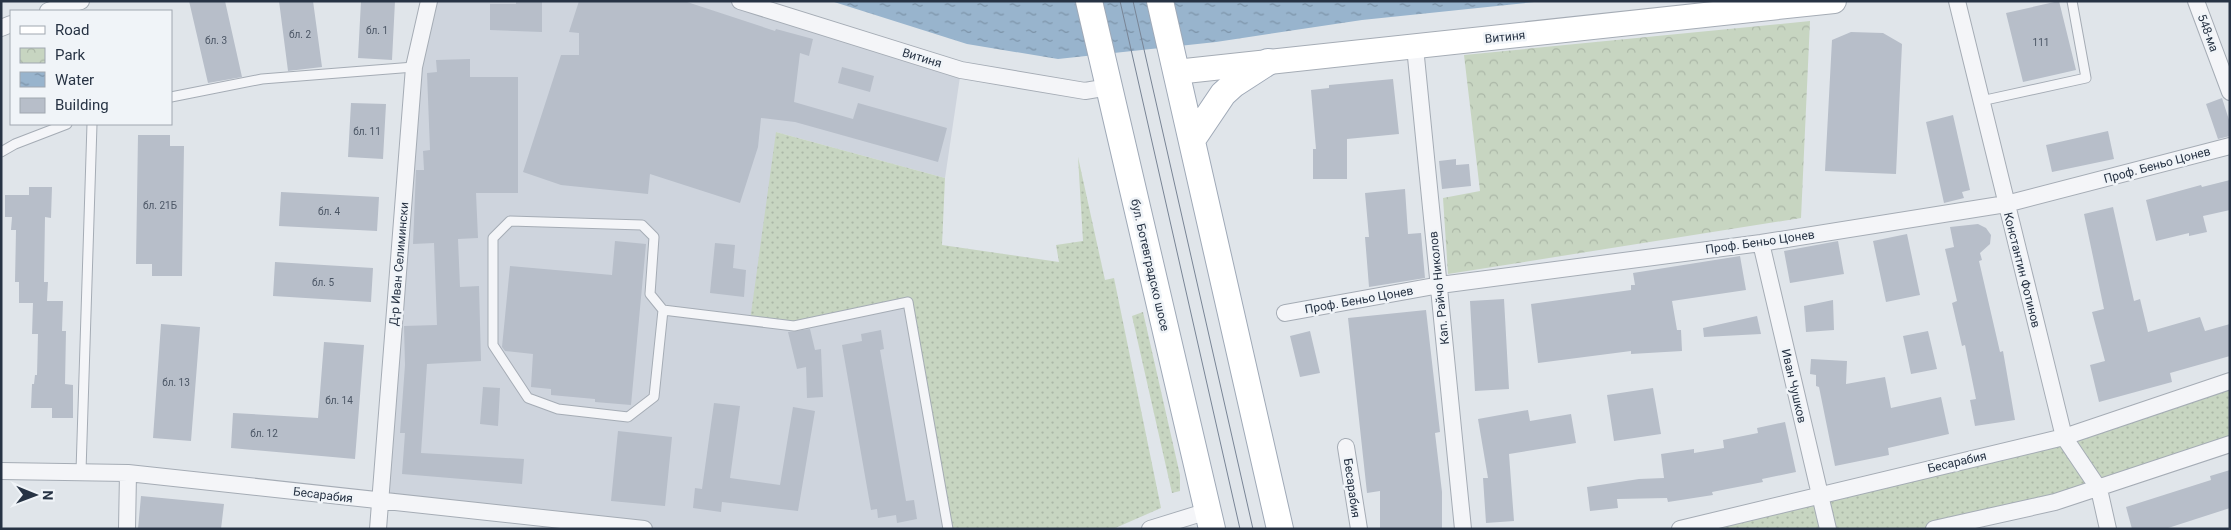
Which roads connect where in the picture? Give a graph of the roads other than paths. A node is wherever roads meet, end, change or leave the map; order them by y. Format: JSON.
{"nodes":[{"id":1,"x":81,"y":1,"type":"edge"},
{"id":2,"x":429,"y":1,"type":"edge"},
{"id":3,"x":740,"y":1,"type":"edge"},
{"id":4,"x":1088,"y":1,"type":"edge"},
{"id":5,"x":1160,"y":1,"type":"edge"},
{"id":6,"x":1834,"y":1,"type":"edge"},
{"id":7,"x":1957,"y":1,"type":"edge"},
{"id":8,"x":2072,"y":1,"type":"edge"},
{"id":9,"x":2196,"y":1,"type":"edge"},
{"id":10,"x":51,"y":10,"type":"edge"},
{"id":11,"x":1415,"y":47,"type":"junction"},
{"id":12,"x":1268,"y":62,"type":"junction"},
{"id":13,"x":414,"y":67,"type":"junction"},
{"id":14,"x":1176,"y":72,"type":"junction"},
{"id":15,"x":1109,"y":87,"type":"junction"},
{"id":16,"x":2230,"y":92,"type":"edge"},
{"id":17,"x":172,"y":97,"type":"edge"},
{"id":18,"x":1981,"y":101,"type":"junction"},
{"id":19,"x":64,"y":125,"type":"edge"},
{"id":20,"x":92,"y":125,"type":"edge"},
{"id":21,"x":1192,"y":140,"type":"junction"},
{"id":22,"x":2230,"y":146,"type":"edge"},
{"id":23,"x":1,"y":152,"type":"edge"},
{"id":24,"x":2006,"y":204,"type":"junction"},
{"id":25,"x":1761,"y":243,"type":"junction"},
{"id":26,"x":1440,"y":285,"type":"junction"},
{"id":27,"x":663,"y":310,"type":"junction"},
{"id":28,"x":1285,"y":313,"type":"dead end"},
{"id":29,"x":2230,"y":381,"type":"edge"},
{"id":30,"x":2064,"y":437,"type":"junction"},
{"id":31,"x":2230,"y":444,"type":"edge"},
{"id":32,"x":1346,"y":447,"type":"dead end"},
{"id":33,"x":1,"y":471,"type":"edge"},
{"id":34,"x":82,"y":471,"type":"junction"},
{"id":35,"x":128,"y":473,"type":"junction"},
{"id":36,"x":2099,"y":489,"type":"junction"},
{"id":37,"x":1818,"y":494,"type":"junction"},
{"id":38,"x":380,"y":502,"type":"junction"},
{"id":39,"x":1210,"y":520,"type":"edge"},
{"id":40,"x":2106,"y":526,"type":"edge"},
{"id":41,"x":127,"y":529,"type":"edge"},
{"id":42,"x":378,"y":529,"type":"edge"},
{"id":43,"x":644,"y":529,"type":"edge"},
{"id":44,"x":948,"y":529,"type":"edge"},
{"id":45,"x":1150,"y":529,"type":"edge"},
{"id":46,"x":1280,"y":529,"type":"edge"},
{"id":47,"x":1358,"y":529,"type":"edge"},
{"id":48,"x":1462,"y":529,"type":"edge"},
{"id":49,"x":1680,"y":529,"type":"edge"},
{"id":50,"x":1828,"y":529,"type":"edge"},
{"id":51,"x":1934,"y":529,"type":"edge"}],
"edges":[{"from":1,"to":10,"type":"street"},
{"from":2,"to":13,"type":"street","name":"Д-р Иван Селимински"},
{"from":3,"to":15,"type":"street","name":"Витиня"},
{"from":4,"to":15,"type":"main road","name":"бул. Ботевградско шосе"},
{"from":5,"to":14,"type":"main road"},
{"from":6,"to":11,"type":"street","name":"Витиня"},
{"from":7,"to":18,"type":"street","name":"Константин Фотинов"},
{"from":8,"to":18,"type":"lane"},
{"from":9,"to":16,"type":"street","name":"548-ма"},
{"from":11,"to":12,"type":"street","name":"Витиня"},
{"from":11,"to":26,"type":"street","name":"Кап. Райчо Николов"},
{"from":12,"to":14,"type":"street","name":"Витиня"},
{"from":12,"to":21,"type":"main road"},
{"from":13,"to":17,"type":"lane"},
{"from":13,"to":38,"type":"street","name":"Д-р Иван Селимински"},
{"from":14,"to":21,"type":"main road"},
{"from":15,"to":39,"type":"main road","name":"бул. Ботевградско шосе"},
{"from":18,"to":24,"type":"street","name":"Константин Фотинов"},
{"from":19,"to":23,"type":"lane"},
{"from":20,"to":34,"type":"lane"},
{"from":21,"to":46,"type":"main road"},
{"from":22,"to":24,"type":"street","name":"Проф. Беньо Цонев"},
{"from":24,"to":25,"type":"street","name":"Проф. Беньо Цонев"},
{"from":24,"to":30,"type":"street","name":"Константин Фотинов"},
{"from":25,"to":26,"type":"street","name":"Проф. Беньо Цонев"},
{"from":25,"to":37,"type":"street","name":"Иван Чушков"},
{"from":26,"to":28,"type":"street","name":"Проф. Беньо Цонев"},
{"from":26,"to":48,"type":"street","name":"Кап. Райчо Николов"},
{"from":27,"to":27,"type":"lane"},
{"from":27,"to":44,"type":"lane"},
{"from":29,"to":30,"type":"street","name":"Бесарабия"},
{"from":30,"to":36,"type":"street","name":"Константин Фотинов"},
{"from":30,"to":37,"type":"street","name":"Бесарабия"},
{"from":31,"to":36,"type":"street"},
{"from":32,"to":47,"type":"street","name":"Бесарабия"},
{"from":33,"to":34,"type":"street","name":"Бесарабия"},
{"from":34,"to":35,"type":"street","name":"Бесарабия"},
{"from":35,"to":38,"type":"street","name":"Бесарабия"},
{"from":35,"to":41,"type":"street"},
{"from":36,"to":40,"type":"street","name":"Константин Фотинов"},
{"from":36,"to":51,"type":"street"},
{"from":37,"to":49,"type":"street","name":"Бесарабия"},
{"from":37,"to":50,"type":"street","name":"Иван Чушков"},
{"from":38,"to":42,"type":"street","name":"Д-р Иван Селимински"},
{"from":38,"to":43,"type":"street","name":"Бесарабия"},
{"from":39,"to":45,"type":"street"}]}
